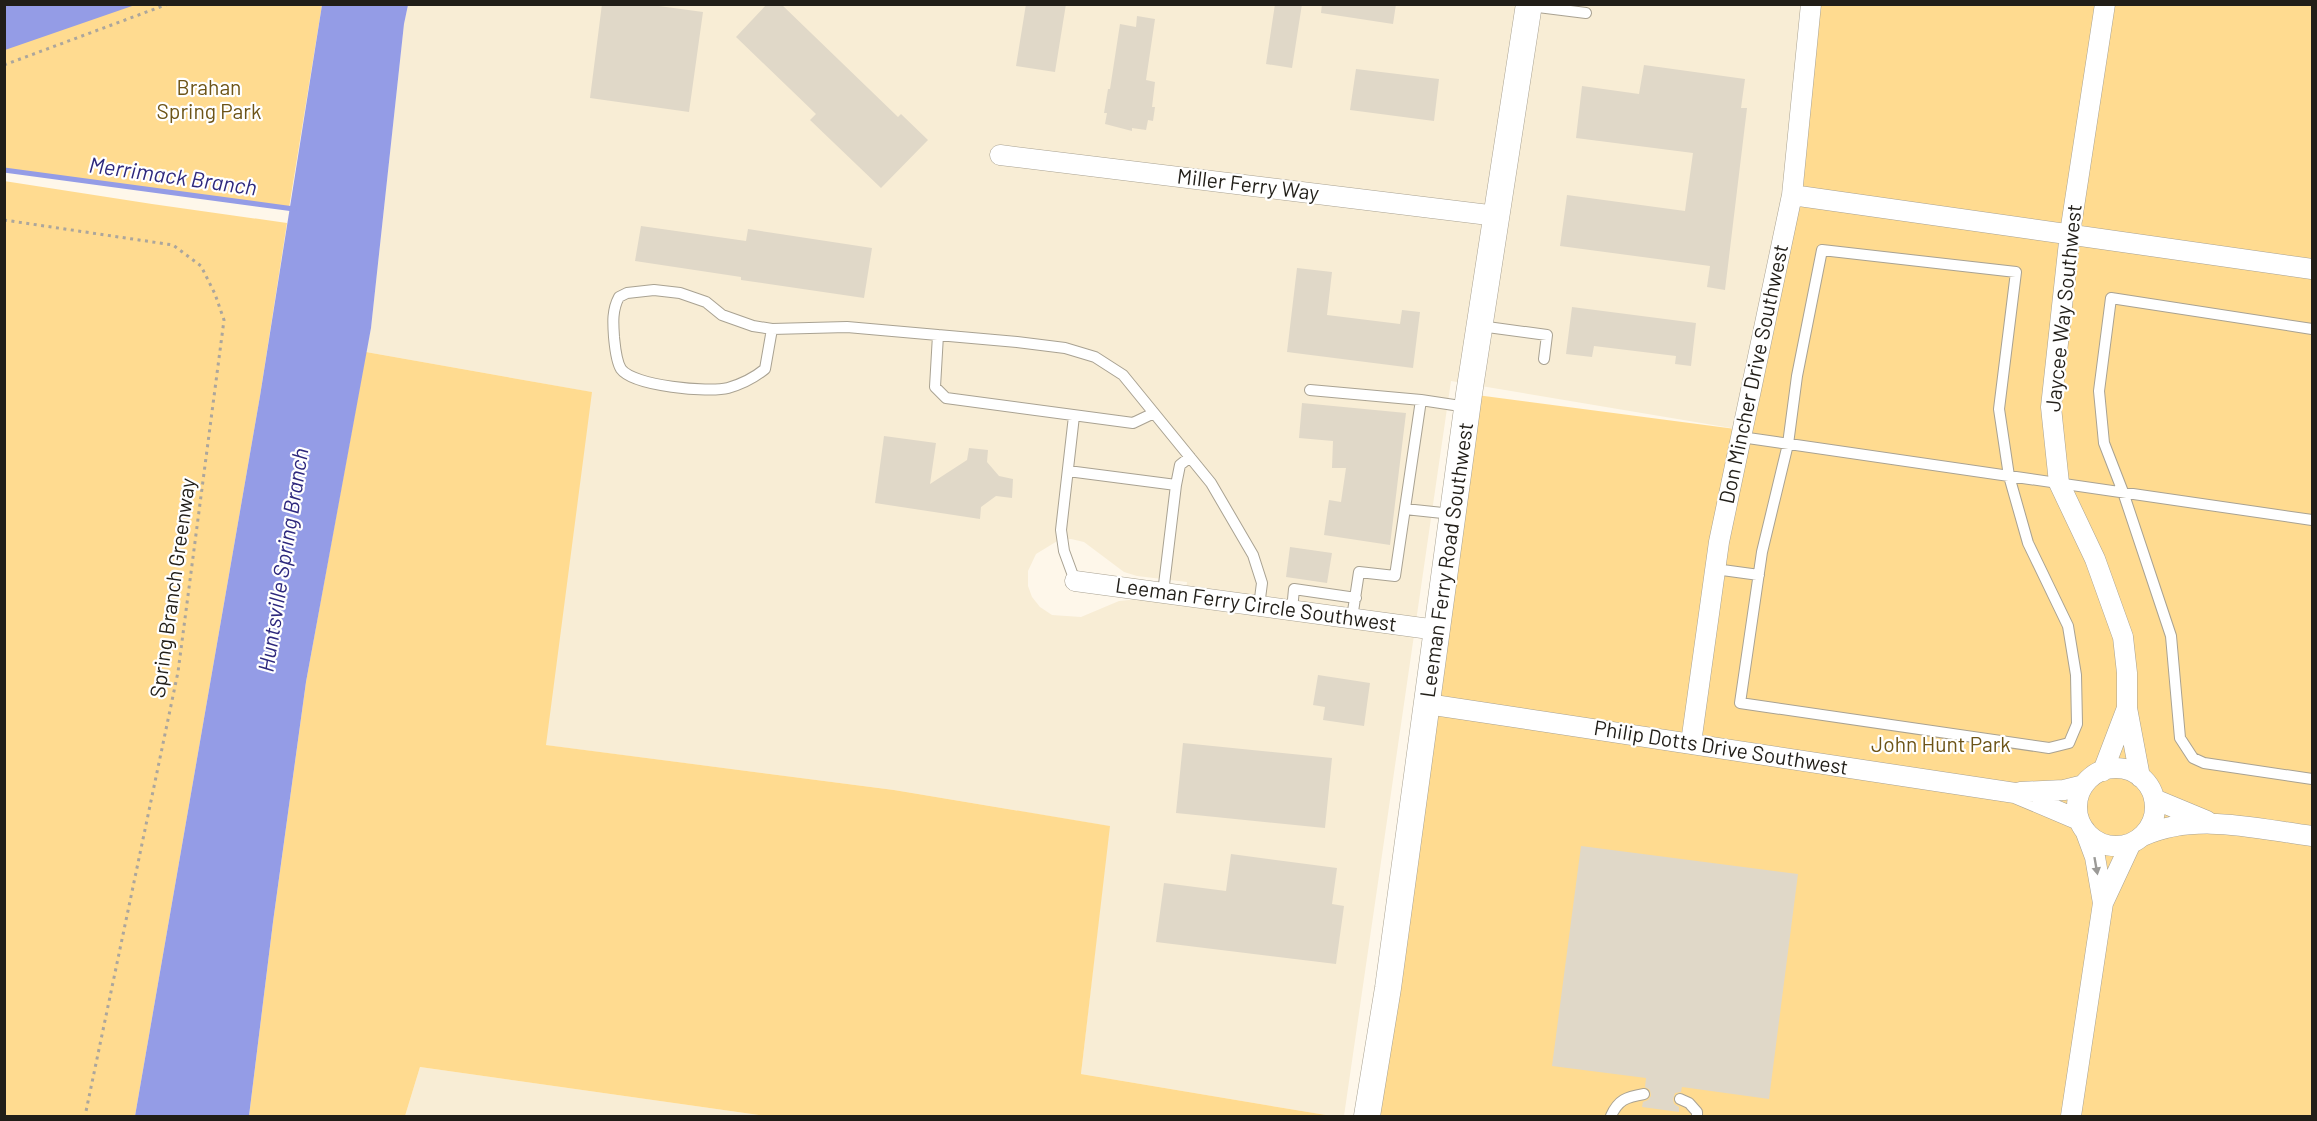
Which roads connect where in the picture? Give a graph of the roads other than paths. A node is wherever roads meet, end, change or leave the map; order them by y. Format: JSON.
{"nodes":[{"id":1,"x":1810,"y":4,"type":"edge"},
{"id":2,"x":2105,"y":4,"type":"edge"},
{"id":3,"x":1529,"y":5,"type":"edge"},
{"id":4,"x":1586,"y":13,"type":"dead end"},
{"id":5,"x":999,"y":155,"type":"dead end"},
{"id":6,"x":1792,"y":195,"type":"junction"},
{"id":7,"x":1497,"y":216,"type":"junction"},
{"id":8,"x":2070,"y":233,"type":"junction"},
{"id":9,"x":2313,"y":269,"type":"edge"},
{"id":10,"x":1480,"y":326,"type":"junction"},
{"id":11,"x":772,"y":329,"type":"junction"},
{"id":12,"x":2313,"y":329,"type":"edge"},
{"id":13,"x":938,"y":335,"type":"junction"},
{"id":14,"x":1544,"y":359,"type":"dead end"},
{"id":15,"x":1310,"y":390,"type":"dead end"},
{"id":16,"x":1421,"y":400,"type":"junction"},
{"id":17,"x":1467,"y":407,"type":"junction"},
{"id":18,"x":1154,"y":413,"type":"junction"},
{"id":19,"x":1074,"y":416,"type":"junction"},
{"id":20,"x":1741,"y":437,"type":"junction"},
{"id":21,"x":1788,"y":444,"type":"junction"},
{"id":22,"x":1190,"y":457,"type":"junction"},
{"id":23,"x":1068,"y":471,"type":"junction"},
{"id":24,"x":2009,"y":476,"type":"junction"},
{"id":25,"x":2059,"y":483,"type":"junction"},
{"id":26,"x":1176,"y":485,"type":"junction"},
{"id":27,"x":2123,"y":492,"type":"junction"},
{"id":28,"x":1405,"y":508,"type":"junction"},
{"id":29,"x":1452,"y":514,"type":"junction"},
{"id":30,"x":2313,"y":520,"type":"edge"},
{"id":31,"x":1715,"y":569,"type":"junction"},
{"id":32,"x":1759,"y":575,"type":"junction"},
{"id":33,"x":1075,"y":581,"type":"joint"},
{"id":34,"x":1163,"y":593,"type":"junction"},
{"id":35,"x":1356,"y":598,"type":"junction"},
{"id":36,"x":1258,"y":606,"type":"junction"},
{"id":37,"x":1292,"y":610,"type":"junction"},
{"id":38,"x":1352,"y":618,"type":"junction"},
{"id":39,"x":1437,"y":630,"type":"junction"},
{"id":40,"x":1427,"y":704,"type":"junction"},
{"id":41,"x":2127,"y":708,"type":"junction"},
{"id":42,"x":1691,"y":743,"type":"junction"},
{"id":43,"x":2103,"y":771,"type":"junction"},
{"id":44,"x":2140,"y":777,"type":"junction"},
{"id":45,"x":2313,"y":779,"type":"edge"},
{"id":46,"x":2084,"y":785,"type":"junction"},
{"id":47,"x":2014,"y":792,"type":"junction"},
{"id":48,"x":2154,"y":799,"type":"junction"},
{"id":49,"x":2210,"y":822,"type":"junction"},
{"id":50,"x":2082,"y":825,"type":"junction"},
{"id":51,"x":2313,"y":836,"type":"edge"},
{"id":52,"x":2137,"y":839,"type":"junction"},
{"id":53,"x":2103,"y":903,"type":"junction"},
{"id":54,"x":1644,"y":1094,"type":"dead end"},
{"id":55,"x":1680,"y":1099,"type":"dead end"},
{"id":56,"x":1367,"y":1116,"type":"edge"},
{"id":57,"x":1611,"y":1116,"type":"edge"},
{"id":58,"x":1697,"y":1116,"type":"edge"},
{"id":59,"x":2071,"y":1116,"type":"edge"}],
"edges":[{"from":1,"to":6,"type":"street","name":"Don Mincher Drive Southwest"},
{"from":2,"to":8,"type":"street","name":"Jaycee Way Southwest"},
{"from":3,"to":4,"type":"lane"},
{"from":3,"to":7,"type":"street","name":"Leeman Ferry Road Southwest"},
{"from":5,"to":7,"type":"street","name":"Miller Ferry Way"},
{"from":6,"to":8,"type":"street"},
{"from":6,"to":20,"type":"street","name":"Don Mincher Drive Southwest"},
{"from":7,"to":10,"type":"street","name":"Leeman Ferry Road Southwest"},
{"from":8,"to":9,"type":"street"},
{"from":8,"to":25,"type":"street","name":"Jaycee Way Southwest"},
{"from":10,"to":14,"type":"lane"},
{"from":10,"to":17,"type":"street","name":"Leeman Ferry Road Southwest"},
{"from":11,"to":11,"type":"lane"},
{"from":11,"to":13,"type":"lane"},
{"from":12,"to":27,"type":"lane"},
{"from":13,"to":18,"type":"lane"},
{"from":13,"to":19,"type":"lane"},
{"from":15,"to":16,"type":"lane"},
{"from":16,"to":17,"type":"lane"},
{"from":16,"to":28,"type":"lane"},
{"from":17,"to":29,"type":"street","name":"Leeman Ferry Road Southwest"},
{"from":18,"to":19,"type":"lane"},
{"from":18,"to":22,"type":"lane"},
{"from":19,"to":23,"type":"lane"},
{"from":20,"to":21,"type":"lane"},
{"from":20,"to":31,"type":"street","name":"Don Mincher Drive Southwest"},
{"from":21,"to":24,"type":"lane"},
{"from":21,"to":24,"type":"lane"},
{"from":21,"to":32,"type":"lane"},
{"from":22,"to":26,"type":"lane"},
{"from":22,"to":36,"type":"lane"},
{"from":23,"to":26,"type":"lane"},
{"from":23,"to":33,"type":"lane"},
{"from":24,"to":25,"type":"lane"},
{"from":24,"to":32,"type":"lane"},
{"from":25,"to":27,"type":"lane"},
{"from":25,"to":41,"type":"street","name":"Jaycee Way Southwest"},
{"from":26,"to":34,"type":"lane"},
{"from":27,"to":30,"type":"lane"},
{"from":27,"to":45,"type":"lane"},
{"from":28,"to":29,"type":"lane"},
{"from":28,"to":35,"type":"lane"},
{"from":29,"to":39,"type":"street","name":"Leeman Ferry Road Southwest"},
{"from":31,"to":32,"type":"lane"},
{"from":31,"to":42,"type":"street","name":"Don Mincher Drive Southwest"},
{"from":33,"to":34,"type":"street","name":"Leeman Ferry Circle Southwest"},
{"from":34,"to":36,"type":"street","name":"Leeman Ferry Circle Southwest"},
{"from":35,"to":37,"type":"lane"},
{"from":35,"to":38,"type":"lane"},
{"from":36,"to":37,"type":"street","name":"Leeman Ferry Circle Southwest"},
{"from":37,"to":38,"type":"street","name":"Leeman Ferry Circle Southwest"},
{"from":38,"to":39,"type":"street","name":"Leeman Ferry Circle Southwest"},
{"from":39,"to":40,"type":"street","name":"Leeman Ferry Road Southwest"},
{"from":40,"to":42,"type":"street","name":"Philip Dotts Drive Southwest"},
{"from":40,"to":56,"type":"street","name":"Leeman Ferry Road Southwest"},
{"from":41,"to":43,"type":"street","name":"Jaycee Way Southwest"},
{"from":41,"to":44,"type":"street","name":"Jaycee Way Southwest"},
{"from":42,"to":47,"type":"street","name":"Philip Dotts Drive Southwest"},
{"from":43,"to":44,"type":"street"},
{"from":43,"to":46,"type":"street"},
{"from":44,"to":48,"type":"street"},
{"from":46,"to":47,"type":"street","name":"Philip Dotts Drive Southwest"},
{"from":46,"to":50,"type":"street"},
{"from":47,"to":50,"type":"street","name":"Philip Dotts Drive Southwest"},
{"from":48,"to":49,"type":"street"},
{"from":48,"to":52,"type":"street"},
{"from":49,"to":51,"type":"street"},
{"from":49,"to":52,"type":"street"},
{"from":50,"to":52,"type":"street"},
{"from":50,"to":53,"type":"street","one_way":true},
{"from":52,"to":53,"type":"street"},
{"from":53,"to":59,"type":"street"},
{"from":54,"to":57,"type":"lane"},
{"from":55,"to":58,"type":"lane"}]}
